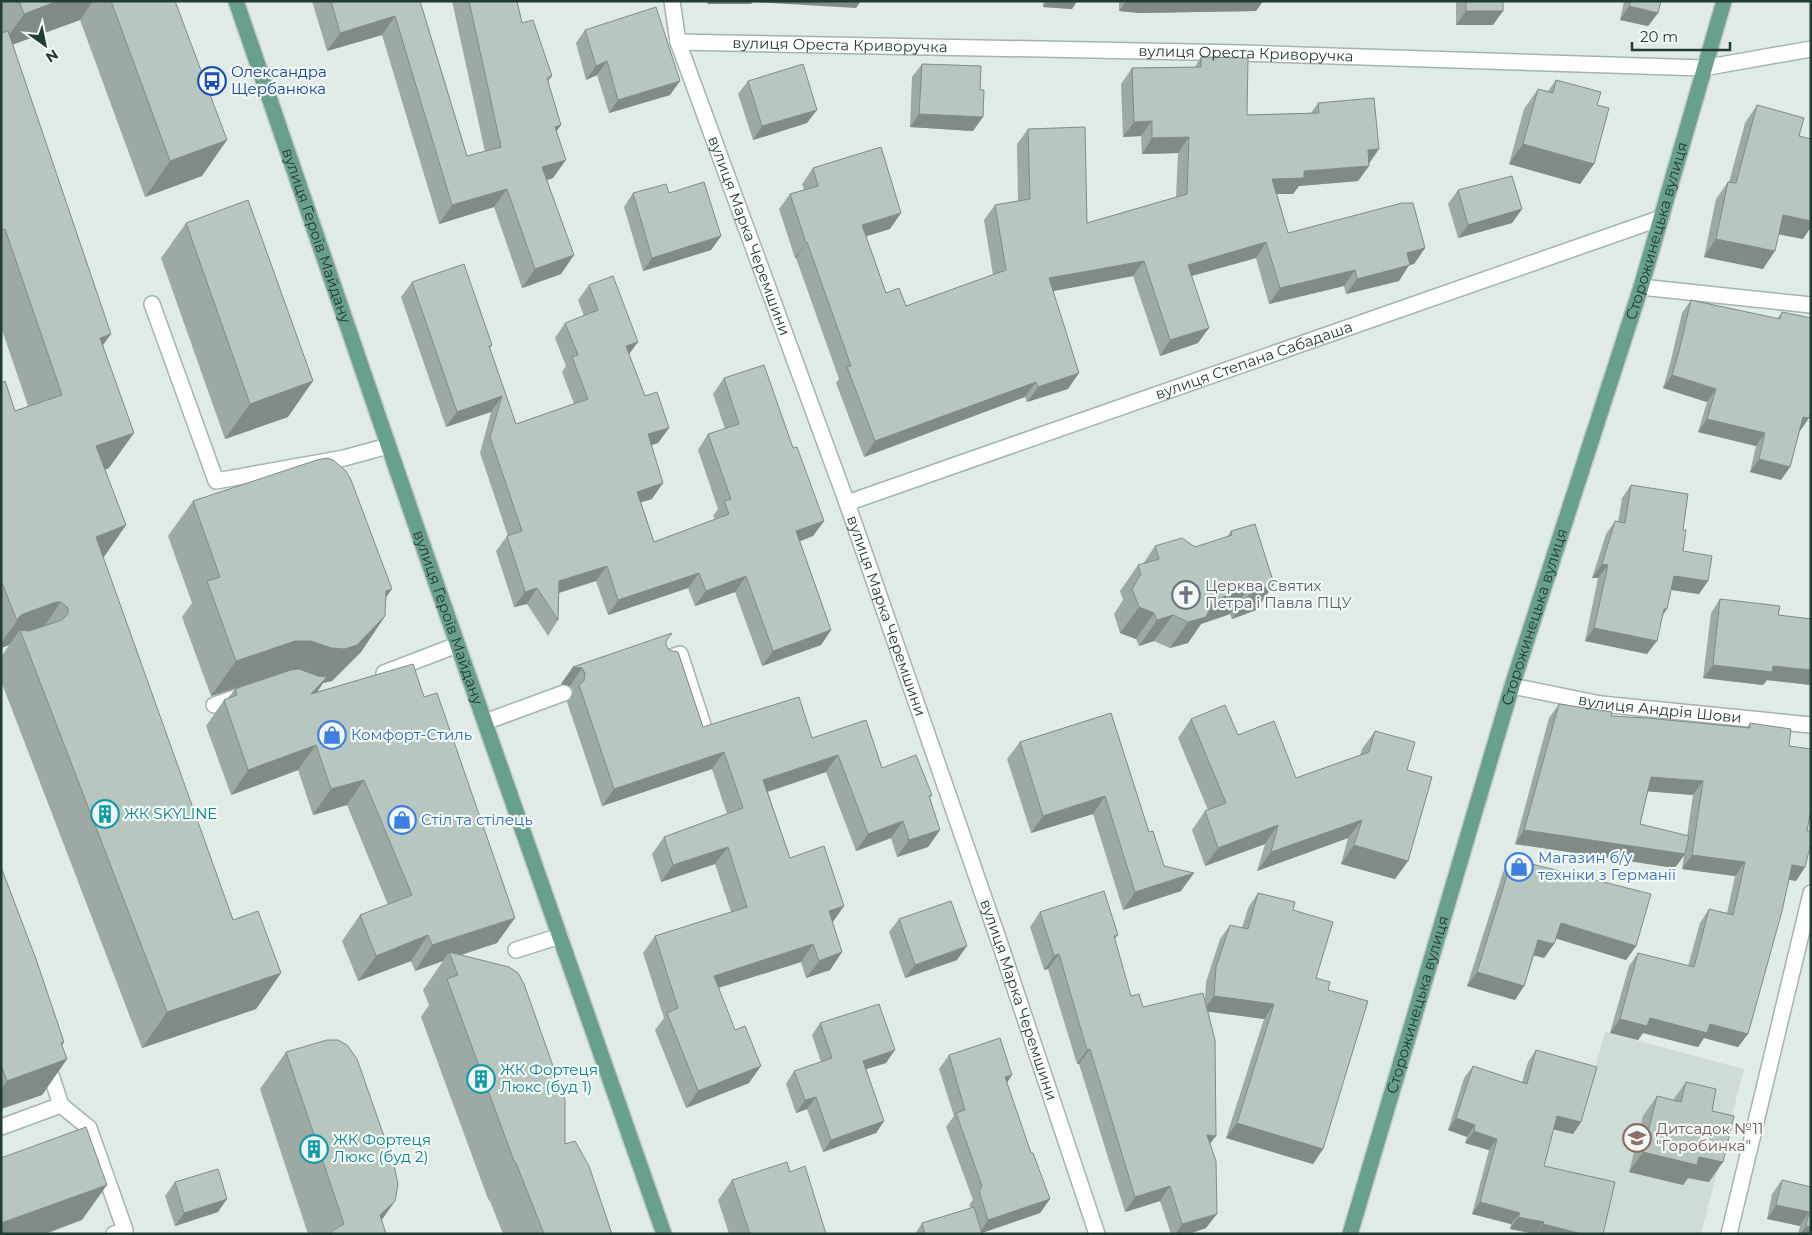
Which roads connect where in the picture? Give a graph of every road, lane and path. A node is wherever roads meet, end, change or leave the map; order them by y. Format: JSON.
{"nodes":[{"id":1,"x":236,"y":1,"type":"edge"},
{"id":2,"x":672,"y":1,"type":"edge"},
{"id":3,"x":1724,"y":1,"type":"edge"},
{"id":4,"x":678,"y":42,"type":"junction"},
{"id":5,"x":1811,"y":49,"type":"edge"},
{"id":6,"x":1703,"y":68,"type":"junction"},
{"id":7,"x":1661,"y":218,"type":"junction"},
{"id":8,"x":1641,"y":287,"type":"junction"},
{"id":9,"x":152,"y":304,"type":"dead end"},
{"id":10,"x":1811,"y":305,"type":"edge"},
{"id":11,"x":388,"y":446,"type":"junction"},
{"id":12,"x":846,"y":503,"type":"junction"},
{"id":13,"x":457,"y":644,"type":"junction"},
{"id":14,"x":662,"y":660,"type":"edge"},
{"id":15,"x":374,"y":677,"type":"edge"},
{"id":16,"x":1512,"y":686,"type":"junction"},
{"id":17,"x":252,"y":692,"type":"edge"},
{"id":18,"x":564,"y":693,"type":"dead end"},
{"id":19,"x":214,"y":705,"type":"dead end"},
{"id":20,"x":485,"y":722,"type":"junction"},
{"id":21,"x":1811,"y":725,"type":"edge"},
{"id":22,"x":704,"y":728,"type":"edge"},
{"id":23,"x":1811,"y":893,"type":"edge"},
{"id":24,"x":560,"y":936,"type":"junction"},
{"id":25,"x":516,"y":950,"type":"dead end"},
{"id":26,"x":43,"y":1049,"type":"edge"},
{"id":27,"x":61,"y":1105,"type":"junction"},
{"id":28,"x":1,"y":1127,"type":"edge"},
{"id":29,"x":114,"y":1234,"type":"edge"},
{"id":30,"x":664,"y":1234,"type":"edge"},
{"id":31,"x":1097,"y":1234,"type":"edge"},
{"id":32,"x":1351,"y":1234,"type":"edge"},
{"id":33,"x":1729,"y":1234,"type":"edge"}],
"edges":[{"from":1,"to":11,"type":"main road","name":"вулиця Героїв Майдану"},
{"from":2,"to":4,"type":"street","name":"вулиця Марка Черемшини"},
{"from":3,"to":6,"type":"main road","name":"Сторожинецька вулиця"},
{"from":4,"to":6,"type":"street","name":"вулиця Ореста Криворучка"},
{"from":4,"to":12,"type":"street","name":"вулиця Марка Черемшини"},
{"from":5,"to":6,"type":"street","name":"вулиця Ореста Криворучка"},
{"from":6,"to":7,"type":"main road","name":"Сторожинецька вулиця"},
{"from":7,"to":8,"type":"main road","name":"Сторожинецька вулиця"},
{"from":7,"to":12,"type":"street","name":"вулиця Степана Сабадаша"},
{"from":8,"to":10,"type":"street"},
{"from":8,"to":16,"type":"main road","name":"Сторожинецька вулиця"},
{"from":9,"to":11,"type":"street"},
{"from":11,"to":13,"type":"main road","name":"вулиця Героїв Майдану"},
{"from":12,"to":31,"type":"street","name":"вулиця Марка Черемшини"},
{"from":13,"to":15,"type":"street"},
{"from":13,"to":20,"type":"main road","name":"вулиця Героїв Майдану"},
{"from":14,"to":22,"type":"street"},
{"from":16,"to":21,"type":"street","name":"вулиця Андрія Шови"},
{"from":16,"to":32,"type":"main road","name":"Сторожинецька вулиця"},
{"from":17,"to":19,"type":"street"},
{"from":18,"to":20,"type":"street"},
{"from":20,"to":24,"type":"main road","name":"вулиця Героїв Майдану"},
{"from":23,"to":33,"type":"street"},
{"from":24,"to":25,"type":"street"},
{"from":24,"to":30,"type":"main road","name":"вулиця Героїв Майдану"},
{"from":26,"to":27,"type":"street"},
{"from":27,"to":28,"type":"street"},
{"from":27,"to":29,"type":"street"}]}
